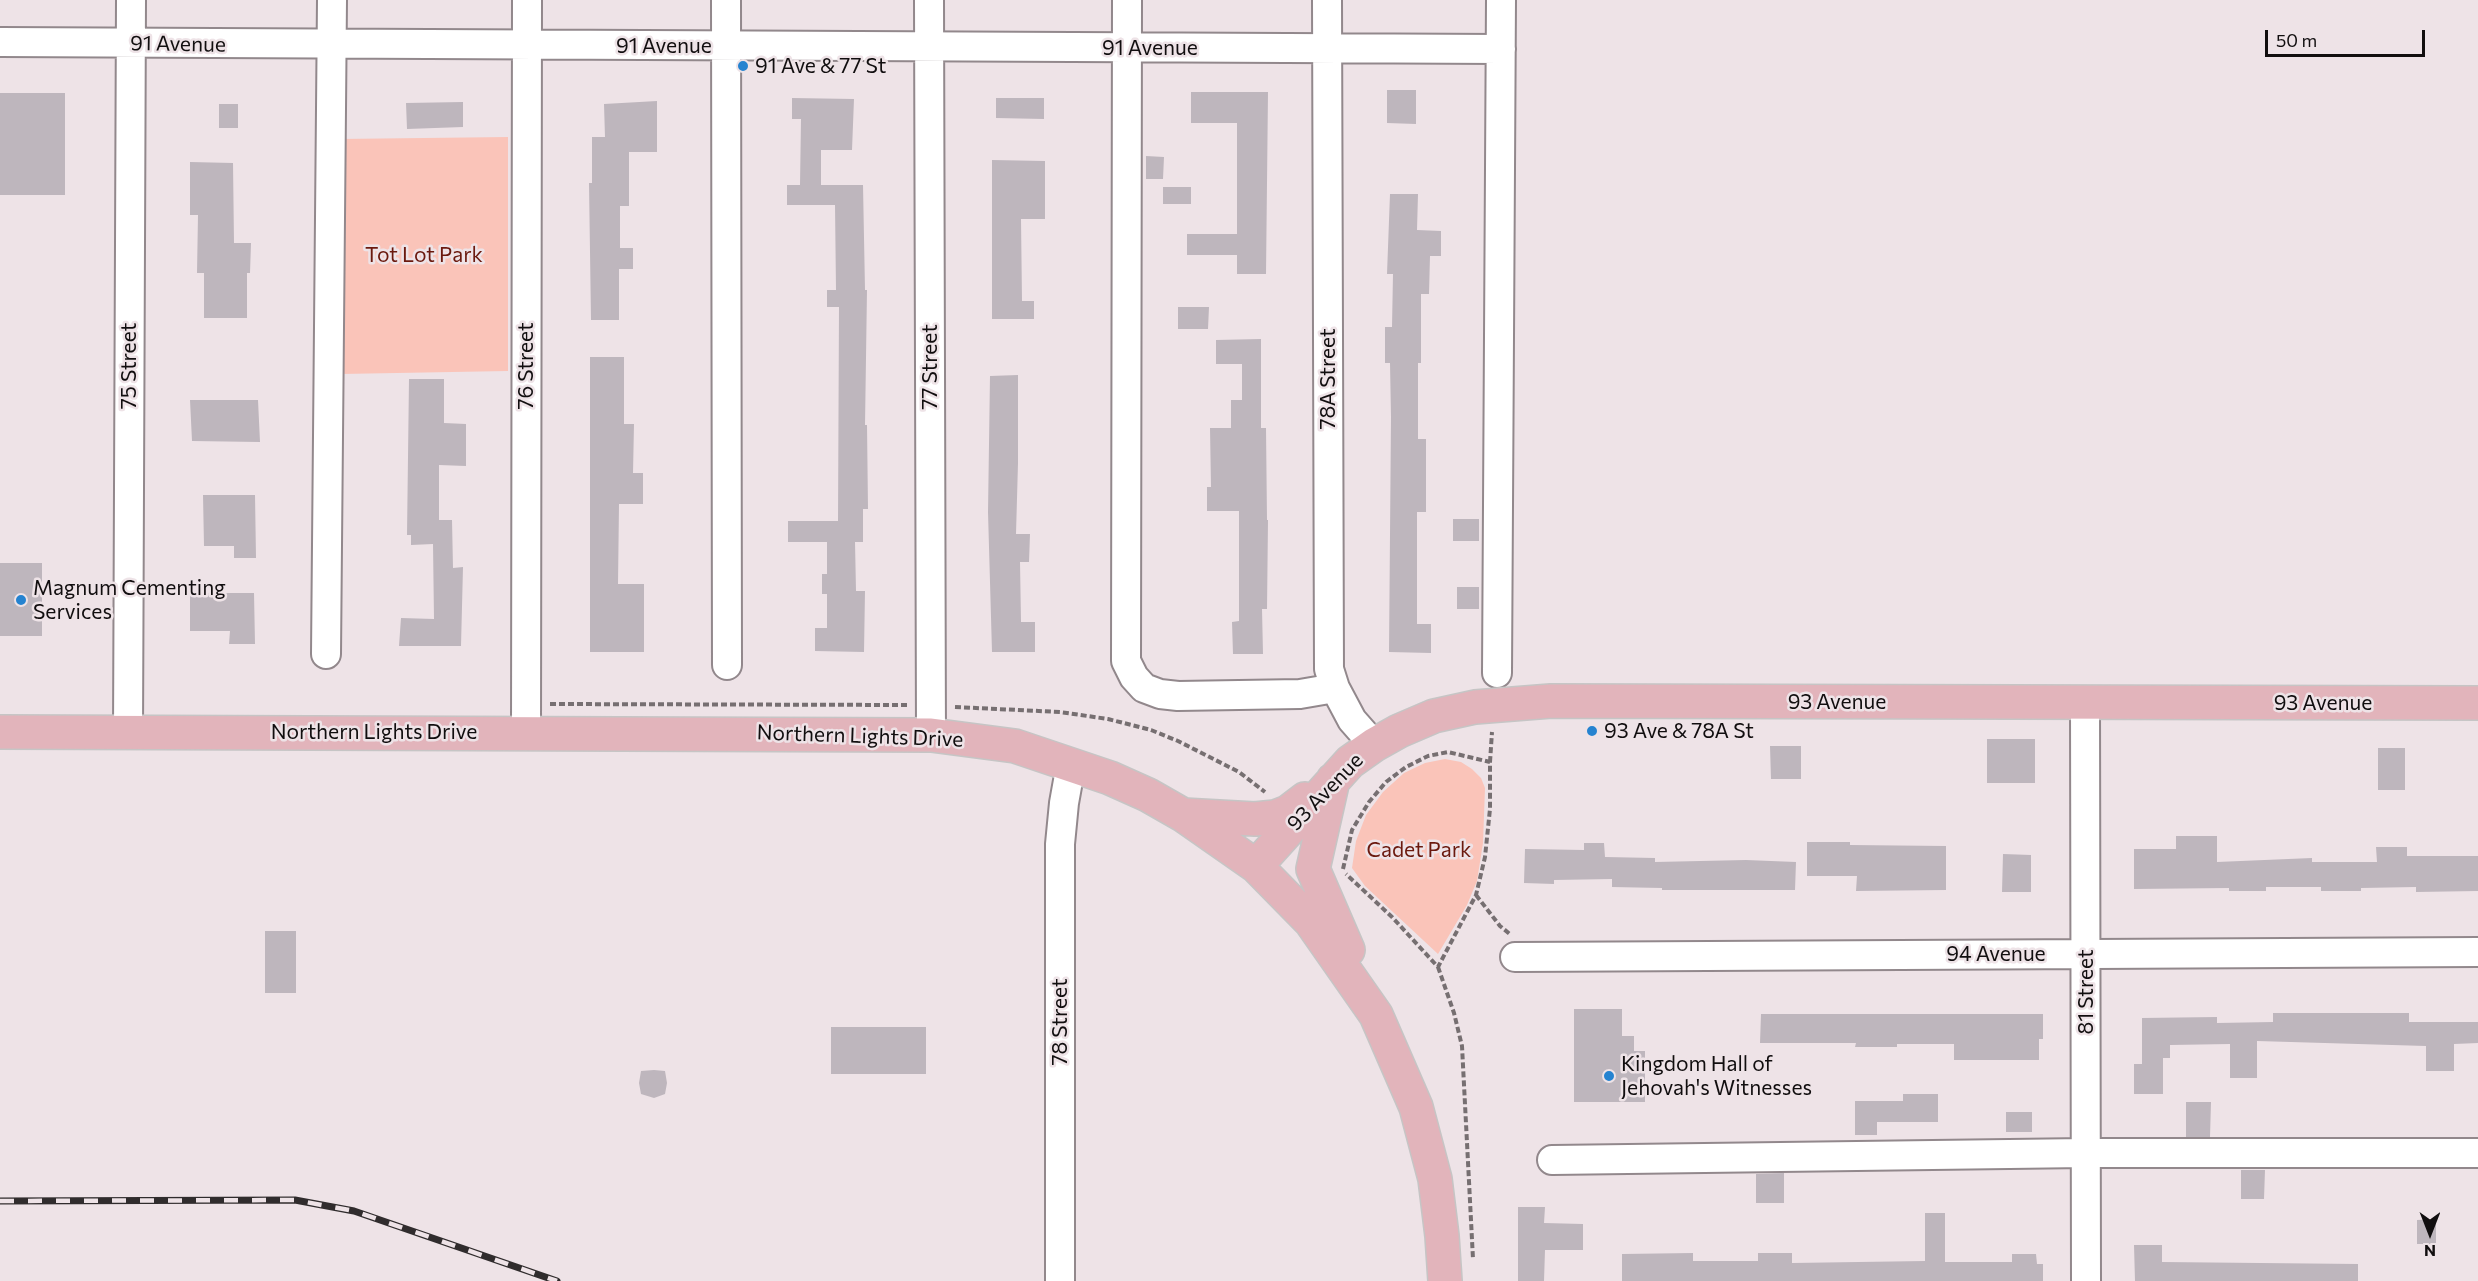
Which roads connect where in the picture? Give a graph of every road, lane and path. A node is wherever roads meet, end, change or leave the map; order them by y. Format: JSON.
{"nodes":[{"id":1,"x":131,"y":0,"type":"edge"},
{"id":2,"x":332,"y":0,"type":"edge"},
{"id":3,"x":526,"y":0,"type":"edge"},
{"id":4,"x":726,"y":0,"type":"edge"},
{"id":5,"x":929,"y":0,"type":"edge"},
{"id":6,"x":1127,"y":0,"type":"edge"},
{"id":7,"x":1327,"y":0,"type":"edge"},
{"id":8,"x":1501,"y":0,"type":"edge"},
{"id":9,"x":0,"y":42,"type":"edge"},
{"id":10,"x":131,"y":43,"type":"junction"},
{"id":11,"x":332,"y":45,"type":"junction"},
{"id":12,"x":526,"y":45,"type":"junction"},
{"id":13,"x":726,"y":46,"type":"junction"},
{"id":14,"x":929,"y":47,"type":"junction"},
{"id":15,"x":1328,"y":47,"type":"junction"},
{"id":16,"x":1127,"y":48,"type":"junction"},
{"id":17,"x":1501,"y":49,"type":"junction"},
{"id":18,"x":326,"y":654,"type":"dead end"},
{"id":19,"x":728,"y":665,"type":"dead end"},
{"id":20,"x":1497,"y":673,"type":"dead end"},
{"id":21,"x":1335,"y":688,"type":"junction"},
{"id":22,"x":2085,"y":703,"type":"junction"},
{"id":23,"x":2478,"y":703,"type":"edge"},
{"id":24,"x":0,"y":732,"type":"edge"},
{"id":25,"x":128,"y":732,"type":"junction"},
{"id":26,"x":526,"y":732,"type":"junction"},
{"id":27,"x":931,"y":735,"type":"junction"},
{"id":28,"x":1374,"y":745,"type":"junction"},
{"id":29,"x":1071,"y":764,"type":"junction"},
{"id":30,"x":1333,"y":778,"type":"junction"},
{"id":31,"x":1183,"y":815,"type":"junction"},
{"id":32,"x":1256,"y":866,"type":"junction"},
{"id":33,"x":1334,"y":870,"type":"dead end"},
{"id":34,"x":1343,"y":872,"type":"junction"},
{"id":35,"x":1476,"y":895,"type":"junction"},
{"id":36,"x":2478,"y":952,"type":"edge"},
{"id":37,"x":2086,"y":953,"type":"junction"},
{"id":38,"x":1528,"y":957,"type":"joint"},
{"id":39,"x":1438,"y":967,"type":"junction"},
{"id":40,"x":1376,"y":1016,"type":"junction"},
{"id":41,"x":2085,"y":1153,"type":"junction"},
{"id":42,"x":2478,"y":1154,"type":"edge"},
{"id":43,"x":1552,"y":1160,"type":"dead end"},
{"id":44,"x":1473,"y":1260,"type":"dead end"},
{"id":45,"x":1060,"y":1281,"type":"edge"},
{"id":46,"x":1445,"y":1281,"type":"edge"},
{"id":47,"x":2086,"y":1281,"type":"edge"}],
"edges":[{"from":1,"to":10,"type":"street","name":"75 Street"},
{"from":2,"to":11,"type":"street"},
{"from":3,"to":12,"type":"street","name":"76 Street"},
{"from":4,"to":13,"type":"street"},
{"from":5,"to":14,"type":"street","name":"77 Street"},
{"from":6,"to":16,"type":"street"},
{"from":7,"to":15,"type":"street","name":"78A Street"},
{"from":8,"to":17,"type":"street"},
{"from":9,"to":10,"type":"street","name":"91 Avenue"},
{"from":10,"to":11,"type":"street","name":"91 Avenue"},
{"from":10,"to":25,"type":"street","name":"75 Street"},
{"from":11,"to":12,"type":"street","name":"91 Avenue"},
{"from":11,"to":18,"type":"street"},
{"from":12,"to":13,"type":"street","name":"91 Avenue"},
{"from":12,"to":26,"type":"street","name":"76 Street"},
{"from":13,"to":14,"type":"street","name":"91 Avenue"},
{"from":13,"to":19,"type":"street"},
{"from":14,"to":16,"type":"street","name":"91 Avenue"},
{"from":14,"to":27,"type":"street","name":"77 Street"},
{"from":15,"to":16,"type":"street","name":"91 Avenue"},
{"from":15,"to":17,"type":"street","name":"91 Avenue"},
{"from":15,"to":21,"type":"street","name":"78A Street"},
{"from":16,"to":21,"type":"street"},
{"from":17,"to":20,"type":"street"},
{"from":21,"to":28,"type":"street","name":"78A Street"},
{"from":22,"to":23,"type":"main road","name":"93 Avenue"},
{"from":22,"to":28,"type":"main road","name":"93 Avenue"},
{"from":22,"to":37,"type":"street","name":"81 Street"},
{"from":24,"to":25,"type":"main road","name":"Northern Lights Drive"},
{"from":25,"to":26,"type":"main road","name":"Northern Lights Drive"},
{"from":26,"to":27,"type":"main road","name":"Northern Lights Drive"},
{"from":27,"to":29,"type":"main road","name":"Northern Lights Drive"},
{"from":28,"to":30,"type":"main road","name":"93 Avenue"},
{"from":29,"to":31,"type":"main road","name":"Northern Lights Drive"},
{"from":29,"to":45,"type":"street","name":"78 Street"},
{"from":30,"to":31,"type":"main road"},
{"from":30,"to":32,"type":"main road","name":"93 Avenue"},
{"from":30,"to":40,"type":"main road"},
{"from":31,"to":32,"type":"main road","name":"Northern Lights Drive"},
{"from":32,"to":40,"type":"main road","name":"Northern Lights Drive"},
{"from":33,"to":34,"type":"path"},
{"from":34,"to":35,"type":"path"},
{"from":34,"to":39,"type":"path"},
{"from":35,"to":38,"type":"path"},
{"from":35,"to":39,"type":"path"},
{"from":36,"to":37,"type":"street","name":"94 Avenue"},
{"from":37,"to":38,"type":"street","name":"94 Avenue"},
{"from":37,"to":41,"type":"street","name":"81 Street"},
{"from":39,"to":44,"type":"path"},
{"from":40,"to":46,"type":"main road","name":"Northern Lights Drive"},
{"from":41,"to":42,"type":"street"},
{"from":41,"to":43,"type":"street"},
{"from":41,"to":47,"type":"street","name":"81 Street"}]}
